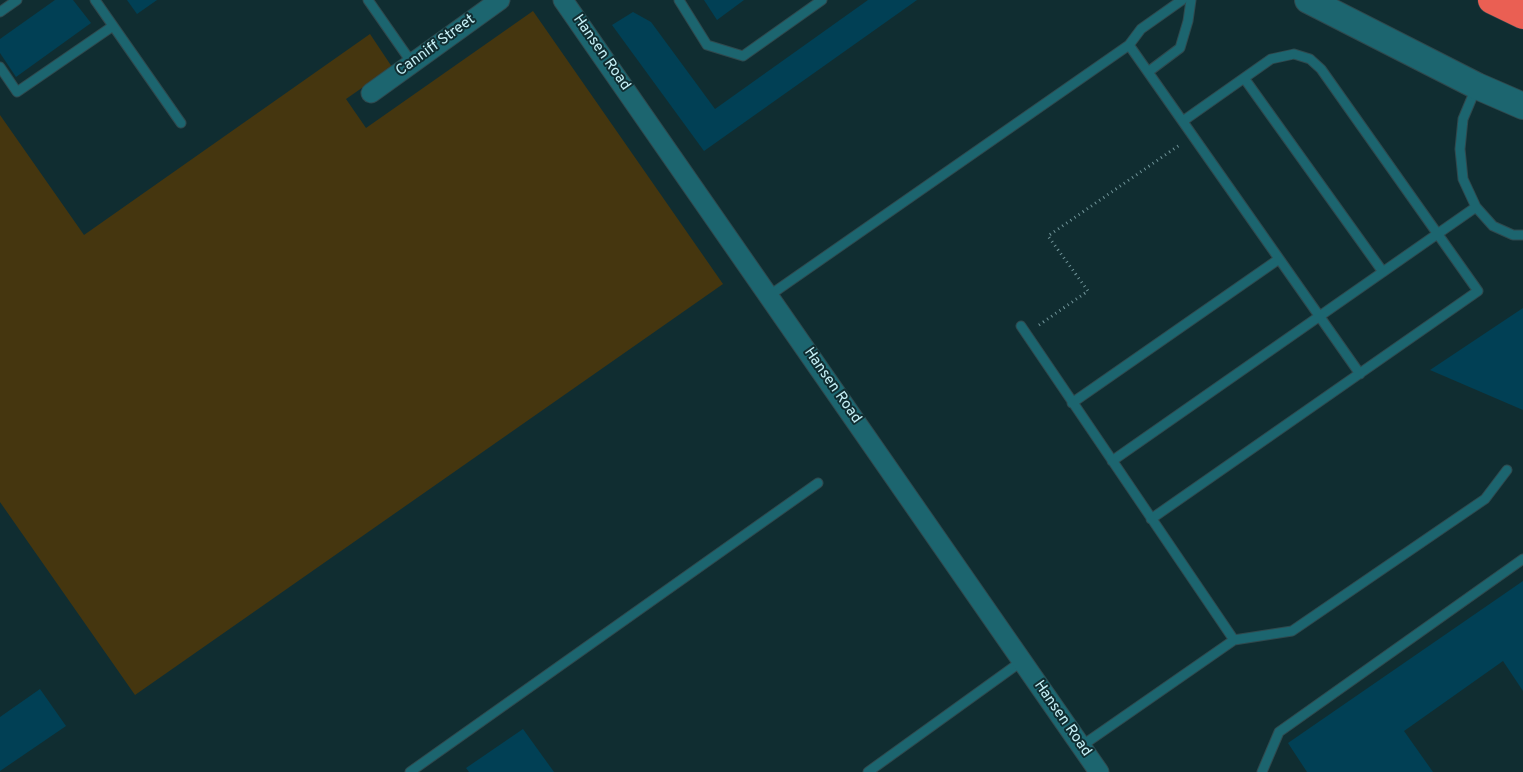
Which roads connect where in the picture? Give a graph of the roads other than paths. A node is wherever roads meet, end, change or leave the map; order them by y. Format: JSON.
{"nodes":[{"id":1,"x":17,"y":0,"type":"edge"},
{"id":2,"x":95,"y":0,"type":"edge"},
{"id":3,"x":368,"y":0,"type":"edge"},
{"id":4,"x":498,"y":0,"type":"edge"},
{"id":5,"x":564,"y":0,"type":"edge"},
{"id":6,"x":679,"y":0,"type":"edge"},
{"id":7,"x":822,"y":0,"type":"edge"},
{"id":8,"x":1182,"y":0,"type":"edge"},
{"id":9,"x":1191,"y":0,"type":"edge"},
{"id":10,"x":1308,"y":0,"type":"edge"},
{"id":11,"x":1492,"y":0,"type":"edge"},
{"id":12,"x":0,"y":12,"type":"edge"},
{"id":13,"x":1523,"y":15,"type":"edge"},
{"id":14,"x":113,"y":26,"type":"junction"},
{"id":15,"x":1129,"y":45,"type":"junction"},
{"id":16,"x":412,"y":63,"type":"junction"},
{"id":17,"x":0,"y":67,"type":"edge"},
{"id":18,"x":1148,"y":72,"type":"junction"},
{"id":19,"x":1244,"y":78,"type":"junction"},
{"id":20,"x":1477,"y":86,"type":"junction"},
{"id":21,"x":371,"y":93,"type":"dead end"},
{"id":22,"x":1523,"y":106,"type":"edge"},
{"id":23,"x":1183,"y":121,"type":"junction"},
{"id":24,"x":181,"y":123,"type":"dead end"},
{"id":25,"x":1476,"y":207,"type":"junction"},
{"id":26,"x":1438,"y":234,"type":"junction"},
{"id":27,"x":1523,"y":235,"type":"edge"},
{"id":28,"x":1279,"y":259,"type":"junction"},
{"id":29,"x":1383,"y":272,"type":"junction"},
{"id":30,"x":770,"y":295,"type":"junction"},
{"id":31,"x":1320,"y":316,"type":"junction"},
{"id":32,"x":1023,"y":330,"type":"road end"},
{"id":33,"x":1360,"y":374,"type":"junction"},
{"id":34,"x":1072,"y":403,"type":"junction"},
{"id":35,"x":1112,"y":461,"type":"junction"},
{"id":36,"x":1507,"y":470,"type":"dead end"},
{"id":37,"x":818,"y":483,"type":"dead end"},
{"id":38,"x":1151,"y":519,"type":"junction"},
{"id":39,"x":1523,"y":560,"type":"edge"},
{"id":40,"x":1234,"y":640,"type":"junction"},
{"id":41,"x":1022,"y":661,"type":"junction"},
{"id":42,"x":1080,"y":747,"type":"junction"},
{"id":43,"x":410,"y":772,"type":"edge"},
{"id":44,"x":868,"y":772,"type":"edge"},
{"id":45,"x":1099,"y":772,"type":"edge"},
{"id":46,"x":1262,"y":772,"type":"edge"}],
"edges":[{"from":1,"to":12,"type":"lane"},
{"from":2,"to":14,"type":"lane"},
{"from":3,"to":16,"type":"lane"},
{"from":4,"to":16,"type":"street","name":"Canniff Street"},
{"from":5,"to":30,"type":"street","name":"Hansen Road"},
{"from":6,"to":7,"type":"lane"},
{"from":8,"to":15,"type":"lane"},
{"from":9,"to":18,"type":"lane"},
{"from":10,"to":20,"type":"main road"},
{"from":11,"to":13,"type":"highway"},
{"from":14,"to":17,"type":"lane"},
{"from":14,"to":24,"type":"lane"},
{"from":15,"to":18,"type":"lane"},
{"from":15,"to":30,"type":"lane"},
{"from":16,"to":21,"type":"street","name":"Canniff Street"},
{"from":18,"to":23,"type":"lane"},
{"from":19,"to":23,"type":"lane"},
{"from":19,"to":26,"type":"lane"},
{"from":19,"to":29,"type":"lane"},
{"from":20,"to":22,"type":"main road"},
{"from":20,"to":25,"type":"lane"},
{"from":23,"to":28,"type":"lane"},
{"from":25,"to":26,"type":"lane"},
{"from":25,"to":27,"type":"lane"},
{"from":26,"to":29,"type":"lane"},
{"from":26,"to":33,"type":"lane"},
{"from":28,"to":31,"type":"lane"},
{"from":28,"to":34,"type":"lane"},
{"from":29,"to":31,"type":"lane"},
{"from":30,"to":41,"type":"street","name":"Hansen Road"},
{"from":31,"to":33,"type":"lane"},
{"from":31,"to":35,"type":"lane"},
{"from":32,"to":34,"type":"lane"},
{"from":33,"to":38,"type":"lane"},
{"from":34,"to":35,"type":"lane"},
{"from":35,"to":38,"type":"lane"},
{"from":36,"to":40,"type":"lane"},
{"from":37,"to":43,"type":"lane"},
{"from":38,"to":40,"type":"lane"},
{"from":39,"to":46,"type":"lane"},
{"from":40,"to":42,"type":"lane"},
{"from":41,"to":42,"type":"street","name":"Hansen Road"},
{"from":41,"to":44,"type":"lane"},
{"from":42,"to":45,"type":"street","name":"Hansen Road"}]}
